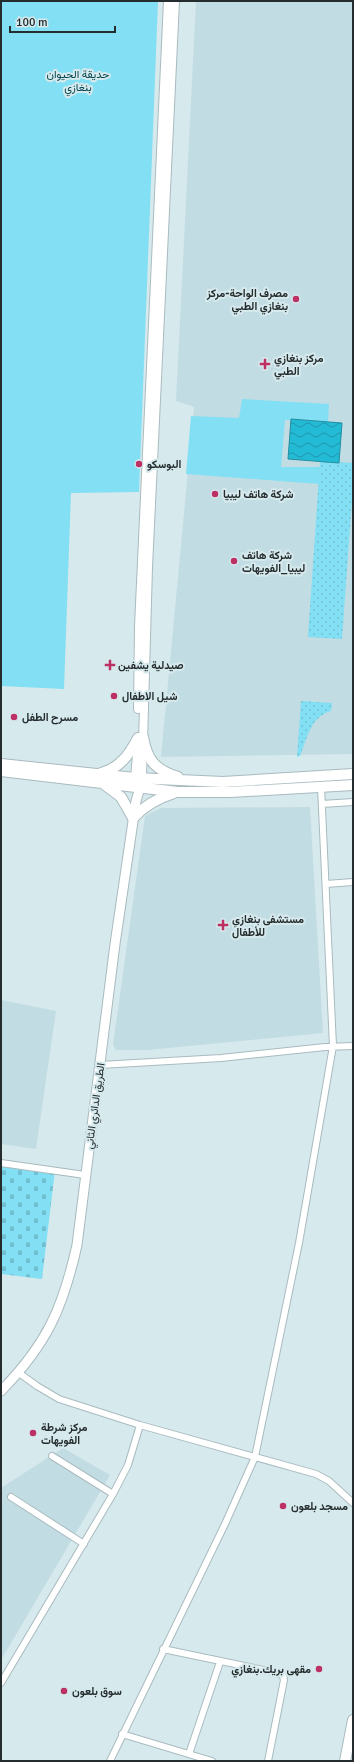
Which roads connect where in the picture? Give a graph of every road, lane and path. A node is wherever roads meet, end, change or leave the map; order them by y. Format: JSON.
{"nodes":[{"id":1,"x":168,"y":1,"type":"edge"},
{"id":2,"x":175,"y":1,"type":"edge"},
{"id":3,"x":141,"y":738,"type":"junction"},
{"id":4,"x":1,"y":764,"type":"edge"},
{"id":5,"x":1,"y":772,"type":"edge"},
{"id":6,"x":353,"y":774,"type":"edge"},
{"id":7,"x":100,"y":778,"type":"junction"},
{"id":8,"x":191,"y":781,"type":"junction"},
{"id":9,"x":138,"y":783,"type":"junction"},
{"id":10,"x":353,"y":785,"type":"edge"},
{"id":11,"x":322,"y":787,"type":"junction"},
{"id":12,"x":178,"y":792,"type":"junction"},
{"id":13,"x":353,"y":802,"type":"edge"},
{"id":14,"x":322,"y":804,"type":"junction"},
{"id":15,"x":133,"y":818,"type":"junction"},
{"id":16,"x":353,"y":882,"type":"edge"},
{"id":17,"x":326,"y":884,"type":"junction"},
{"id":18,"x":333,"y":1046,"type":"junction"},
{"id":19,"x":353,"y":1046,"type":"edge"},
{"id":20,"x":100,"y":1065,"type":"junction"},
{"id":21,"x":1,"y":1163,"type":"edge"},
{"id":22,"x":85,"y":1175,"type":"junction"},
{"id":23,"x":19,"y":1373,"type":"junction"},
{"id":24,"x":1,"y":1391,"type":"edge"},
{"id":25,"x":140,"y":1425,"type":"junction"},
{"id":26,"x":52,"y":1456,"type":"dead end"},
{"id":27,"x":255,"y":1457,"type":"junction"},
{"id":28,"x":113,"y":1494,"type":"junction"},
{"id":29,"x":11,"y":1497,"type":"dead end"},
{"id":30,"x":353,"y":1503,"type":"edge"},
{"id":31,"x":84,"y":1544,"type":"junction"},
{"id":32,"x":163,"y":1649,"type":"junction"},
{"id":33,"x":220,"y":1662,"type":"junction"},
{"id":34,"x":1,"y":1683,"type":"edge"},
{"id":35,"x":353,"y":1720,"type":"edge"},
{"id":36,"x":122,"y":1734,"type":"junction"},
{"id":37,"x":189,"y":1754,"type":"junction"},
{"id":38,"x":110,"y":1761,"type":"edge"},
{"id":39,"x":212,"y":1761,"type":"edge"},
{"id":40,"x":268,"y":1761,"type":"edge"},
{"id":41,"x":346,"y":1761,"type":"edge"}],
"edges":[{"from":1,"to":3,"type":"main road"},
{"from":2,"to":3,"type":"main road"},
{"from":3,"to":7,"type":"highway"},
{"from":3,"to":8,"type":"highway"},
{"from":3,"to":9,"type":"main road"},
{"from":4,"to":7,"type":"highway"},
{"from":5,"to":7,"type":"highway"},
{"from":6,"to":8,"type":"highway"},
{"from":7,"to":9,"type":"highway"},
{"from":7,"to":15,"type":"highway"},
{"from":8,"to":9,"type":"highway"},
{"from":9,"to":12,"type":"highway"},
{"from":9,"to":15,"type":"main road","name":"الطريق الدائري الثاني"},
{"from":10,"to":11,"type":"highway"},
{"from":11,"to":12,"type":"highway"},
{"from":11,"to":14,"type":"street"},
{"from":12,"to":15,"type":"highway"},
{"from":13,"to":14,"type":"street"},
{"from":14,"to":17,"type":"street"},
{"from":15,"to":20,"type":"main road","name":"الطريق الدائري الثاني"},
{"from":16,"to":17,"type":"street"},
{"from":17,"to":18,"type":"street"},
{"from":18,"to":19,"type":"street"},
{"from":18,"to":20,"type":"street"},
{"from":18,"to":27,"type":"street"},
{"from":20,"to":22,"type":"main road","name":"الطريق الدائري الثاني"},
{"from":21,"to":22,"type":"street"},
{"from":22,"to":23,"type":"main road","name":"الطريق الدائري الثاني"},
{"from":23,"to":24,"type":"main road","name":"الطريق الدائري الثاني"},
{"from":23,"to":25,"type":"street"},
{"from":25,"to":27,"type":"street"},
{"from":25,"to":28,"type":"street"},
{"from":26,"to":28,"type":"street"},
{"from":27,"to":30,"type":"street"},
{"from":27,"to":32,"type":"street"},
{"from":28,"to":31,"type":"street"},
{"from":29,"to":31,"type":"street"},
{"from":31,"to":34,"type":"street"},
{"from":32,"to":33,"type":"street"},
{"from":32,"to":36,"type":"street"},
{"from":33,"to":37,"type":"street"},
{"from":33,"to":40,"type":"street"},
{"from":35,"to":41,"type":"highway"},
{"from":36,"to":37,"type":"street"},
{"from":36,"to":38,"type":"street"},
{"from":37,"to":39,"type":"street"}]}
